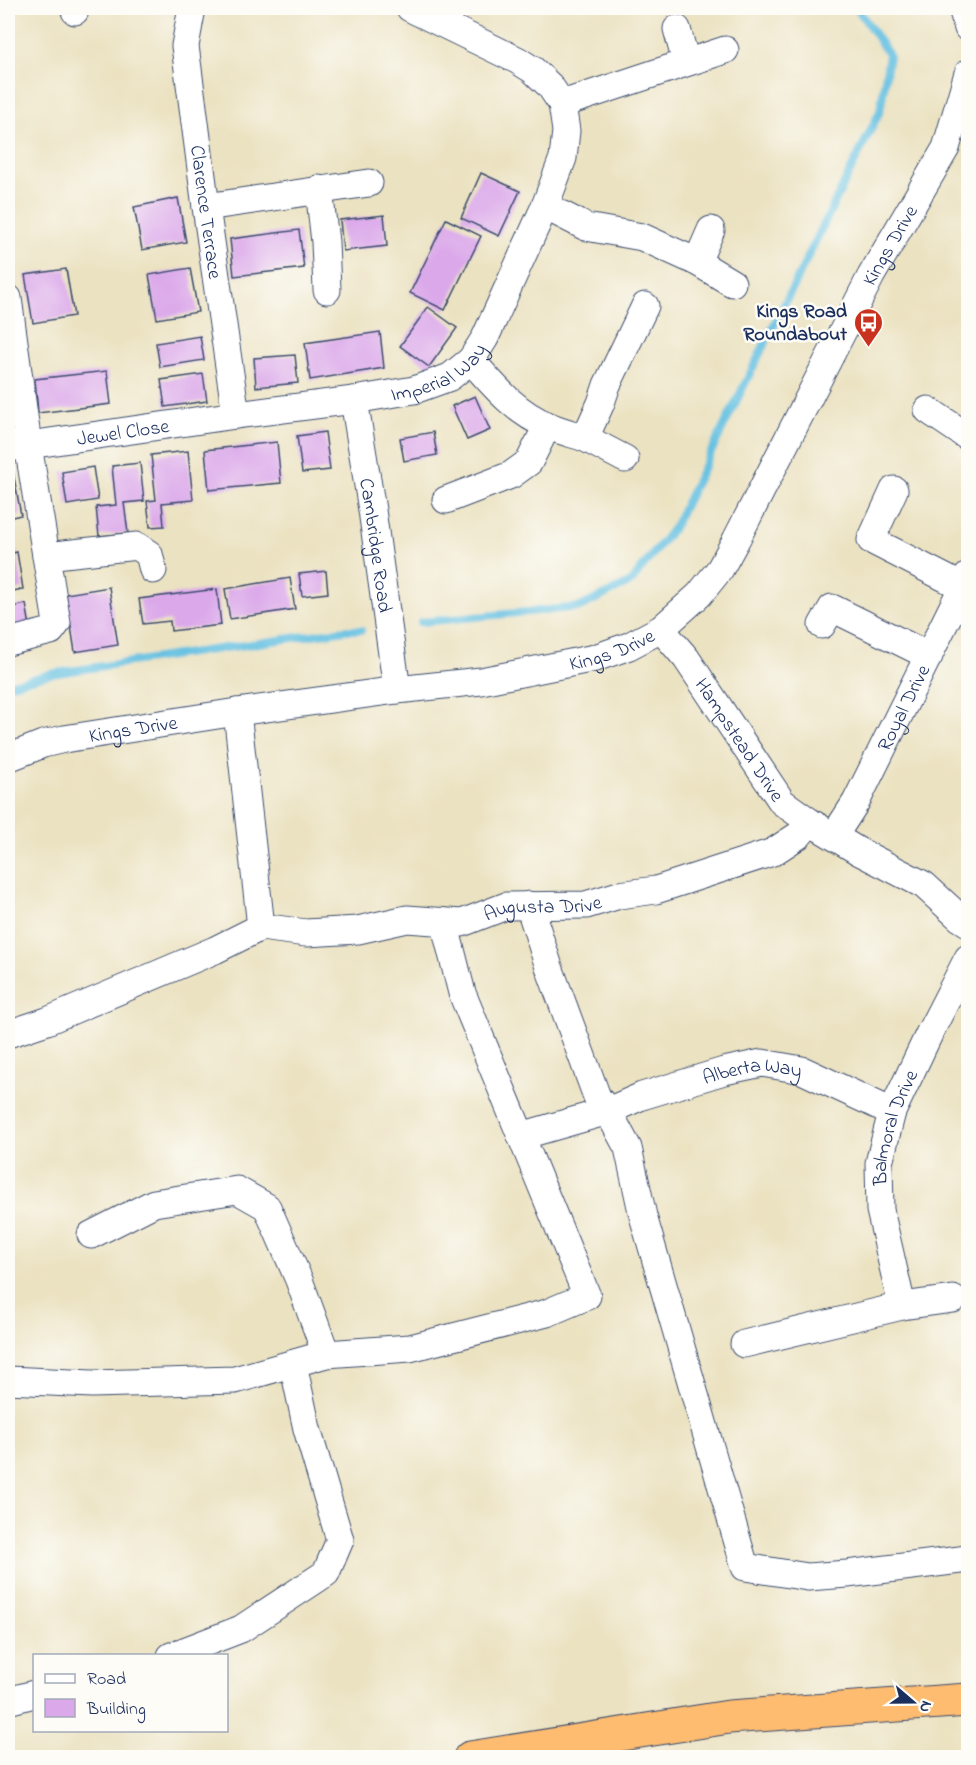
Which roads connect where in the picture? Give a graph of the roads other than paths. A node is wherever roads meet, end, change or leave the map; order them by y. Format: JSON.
{"nodes":[{"id":1,"x":192,"y":8,"type":"edge"},
{"id":2,"x":410,"y":8,"type":"edge"},
{"id":3,"x":966,"y":8,"type":"edge"},
{"id":4,"x":449,"y":16,"type":"edge"},
{"id":5,"x":969,"y":28,"type":"edge"},
{"id":6,"x":677,"y":29,"type":"dead end"},
{"id":7,"x":725,"y":50,"type":"dead end"},
{"id":8,"x":686,"y":62,"type":"junction"},
{"id":9,"x":969,"y":72,"type":"edge"},
{"id":10,"x":562,"y":104,"type":"junction"},
{"id":11,"x":969,"y":132,"type":"edge"},
{"id":12,"x":946,"y":148,"type":"junction"},
{"id":13,"x":369,"y":183,"type":"dead end"},
{"id":14,"x":320,"y":189,"type":"junction"},
{"id":15,"x":545,"y":206,"type":"junction"},
{"id":16,"x":206,"y":207,"type":"junction"},
{"id":17,"x":711,"y":230,"type":"dead end"},
{"id":18,"x":697,"y":262,"type":"junction"},
{"id":19,"x":732,"y":283,"type":"dead end"},
{"id":20,"x":327,"y":290,"type":"dead end"},
{"id":21,"x":8,"y":298,"type":"edge"},
{"id":22,"x":645,"y":306,"type":"dead end"},
{"id":23,"x":471,"y":360,"type":"junction"},
{"id":24,"x":354,"y":400,"type":"junction"},
{"id":25,"x":928,"y":410,"type":"dead end"},
{"id":26,"x":236,"y":414,"type":"junction"},
{"id":27,"x":547,"y":426,"type":"junction"},
{"id":28,"x":969,"y":437,"type":"edge"},
{"id":29,"x":585,"y":438,"type":"junction"},
{"id":30,"x":18,"y":446,"type":"edge"},
{"id":31,"x":625,"y":459,"type":"dead end"},
{"id":32,"x":894,"y":490,"type":"dead end"},
{"id":33,"x":446,"y":500,"type":"dead end"},
{"id":34,"x":46,"y":556,"type":"junction"},
{"id":35,"x":153,"y":570,"type":"dead end"},
{"id":36,"x":966,"y":582,"type":"edge"},
{"id":37,"x":822,"y":625,"type":"dead end"},
{"id":38,"x":958,"y":625,"type":"edge"},
{"id":39,"x":661,"y":629,"type":"junction"},
{"id":40,"x":8,"y":642,"type":"edge"},
{"id":41,"x":929,"y":656,"type":"junction"},
{"id":42,"x":397,"y":690,"type":"junction"},
{"id":43,"x":237,"y":712,"type":"junction"},
{"id":44,"x":8,"y":758,"type":"edge"},
{"id":45,"x":810,"y":822,"type":"junction"},
{"id":46,"x":834,"y":837,"type":"junction"},
{"id":47,"x":529,"y":905,"type":"junction"},
{"id":48,"x":444,"y":922,"type":"junction"},
{"id":49,"x":969,"y":923,"type":"edge"},
{"id":50,"x":261,"y":927,"type":"junction"},
{"id":51,"x":969,"y":958,"type":"edge"},
{"id":52,"x":8,"y":1034,"type":"edge"},
{"id":53,"x":608,"y":1111,"type":"junction"},
{"id":54,"x":892,"y":1112,"type":"junction"},
{"id":55,"x":521,"y":1136,"type":"junction"},
{"id":56,"x":91,"y":1234,"type":"dead end"},
{"id":57,"x":953,"y":1299,"type":"dead end"},
{"id":58,"x":902,"y":1306,"type":"junction"},
{"id":59,"x":744,"y":1344,"type":"dead end"},
{"id":60,"x":326,"y":1354,"type":"junction"},
{"id":61,"x":293,"y":1364,"type":"junction"},
{"id":62,"x":8,"y":1380,"type":"edge"},
{"id":63,"x":969,"y":1559,"type":"edge"},
{"id":64,"x":176,"y":1654,"type":"edge"},
{"id":65,"x":33,"y":1694,"type":"edge"},
{"id":66,"x":969,"y":1700,"type":"edge"},
{"id":67,"x":8,"y":1701,"type":"edge"},
{"id":68,"x":470,"y":1758,"type":"edge"}],
"edges":[{"from":1,"to":16,"type":"street","name":"Clarence Terrace"},
{"from":2,"to":4,"type":"street"},
{"from":3,"to":5,"type":"street"},
{"from":4,"to":10,"type":"street"},
{"from":6,"to":8,"type":"street"},
{"from":7,"to":8,"type":"street"},
{"from":8,"to":10,"type":"street"},
{"from":9,"to":12,"type":"street","name":"Kings Drive"},
{"from":10,"to":15,"type":"street","name":"Imperial Way"},
{"from":11,"to":12,"type":"street","name":"Kings Drive"},
{"from":12,"to":39,"type":"street","name":"Kings Drive"},
{"from":13,"to":14,"type":"street"},
{"from":14,"to":16,"type":"street"},
{"from":14,"to":20,"type":"street"},
{"from":15,"to":18,"type":"street"},
{"from":15,"to":23,"type":"street","name":"Imperial Way"},
{"from":16,"to":26,"type":"street","name":"Clarence Terrace"},
{"from":17,"to":18,"type":"street"},
{"from":18,"to":19,"type":"street"},
{"from":21,"to":30,"type":"street"},
{"from":22,"to":29,"type":"street"},
{"from":23,"to":24,"type":"street","name":"Imperial Way"},
{"from":23,"to":27,"type":"street"},
{"from":24,"to":26,"type":"street","name":"Imperial Way"},
{"from":24,"to":42,"type":"street","name":"Cambridge Road"},
{"from":25,"to":28,"type":"street"},
{"from":26,"to":30,"type":"street","name":"Jewel Close"},
{"from":27,"to":29,"type":"street"},
{"from":27,"to":33,"type":"street"},
{"from":29,"to":31,"type":"street"},
{"from":30,"to":34,"type":"street"},
{"from":32,"to":36,"type":"street"},
{"from":34,"to":35,"type":"street"},
{"from":34,"to":40,"type":"street"},
{"from":36,"to":38,"type":"street","name":"Royal Drive"},
{"from":37,"to":41,"type":"street"},
{"from":38,"to":41,"type":"street","name":"Royal Drive"},
{"from":39,"to":42,"type":"street","name":"Kings Drive"},
{"from":39,"to":45,"type":"street","name":"Hampstead Drive"},
{"from":41,"to":46,"type":"street","name":"Royal Drive"},
{"from":42,"to":43,"type":"street","name":"Kings Drive"},
{"from":43,"to":44,"type":"street","name":"Kings Drive"},
{"from":43,"to":50,"type":"street"},
{"from":45,"to":46,"type":"street","name":"Hampstead Drive"},
{"from":45,"to":47,"type":"street","name":"Augusta Drive"},
{"from":46,"to":49,"type":"street","name":"Hampstead Drive"},
{"from":47,"to":48,"type":"street","name":"Augusta Drive"},
{"from":47,"to":53,"type":"street"},
{"from":48,"to":50,"type":"street","name":"Augusta Drive"},
{"from":48,"to":55,"type":"street"},
{"from":50,"to":52,"type":"street"},
{"from":51,"to":54,"type":"street","name":"Balmoral Drive"},
{"from":53,"to":54,"type":"street","name":"Alberta Way"},
{"from":53,"to":55,"type":"street","name":"Alberta Way"},
{"from":53,"to":63,"type":"street"},
{"from":54,"to":58,"type":"street","name":"Balmoral Drive"},
{"from":55,"to":60,"type":"street"},
{"from":56,"to":60,"type":"street"},
{"from":57,"to":58,"type":"street"},
{"from":58,"to":59,"type":"street"},
{"from":60,"to":61,"type":"street"},
{"from":61,"to":62,"type":"street"},
{"from":61,"to":64,"type":"street"},
{"from":65,"to":67,"type":"street"},
{"from":66,"to":68,"type":"highway"}]}
